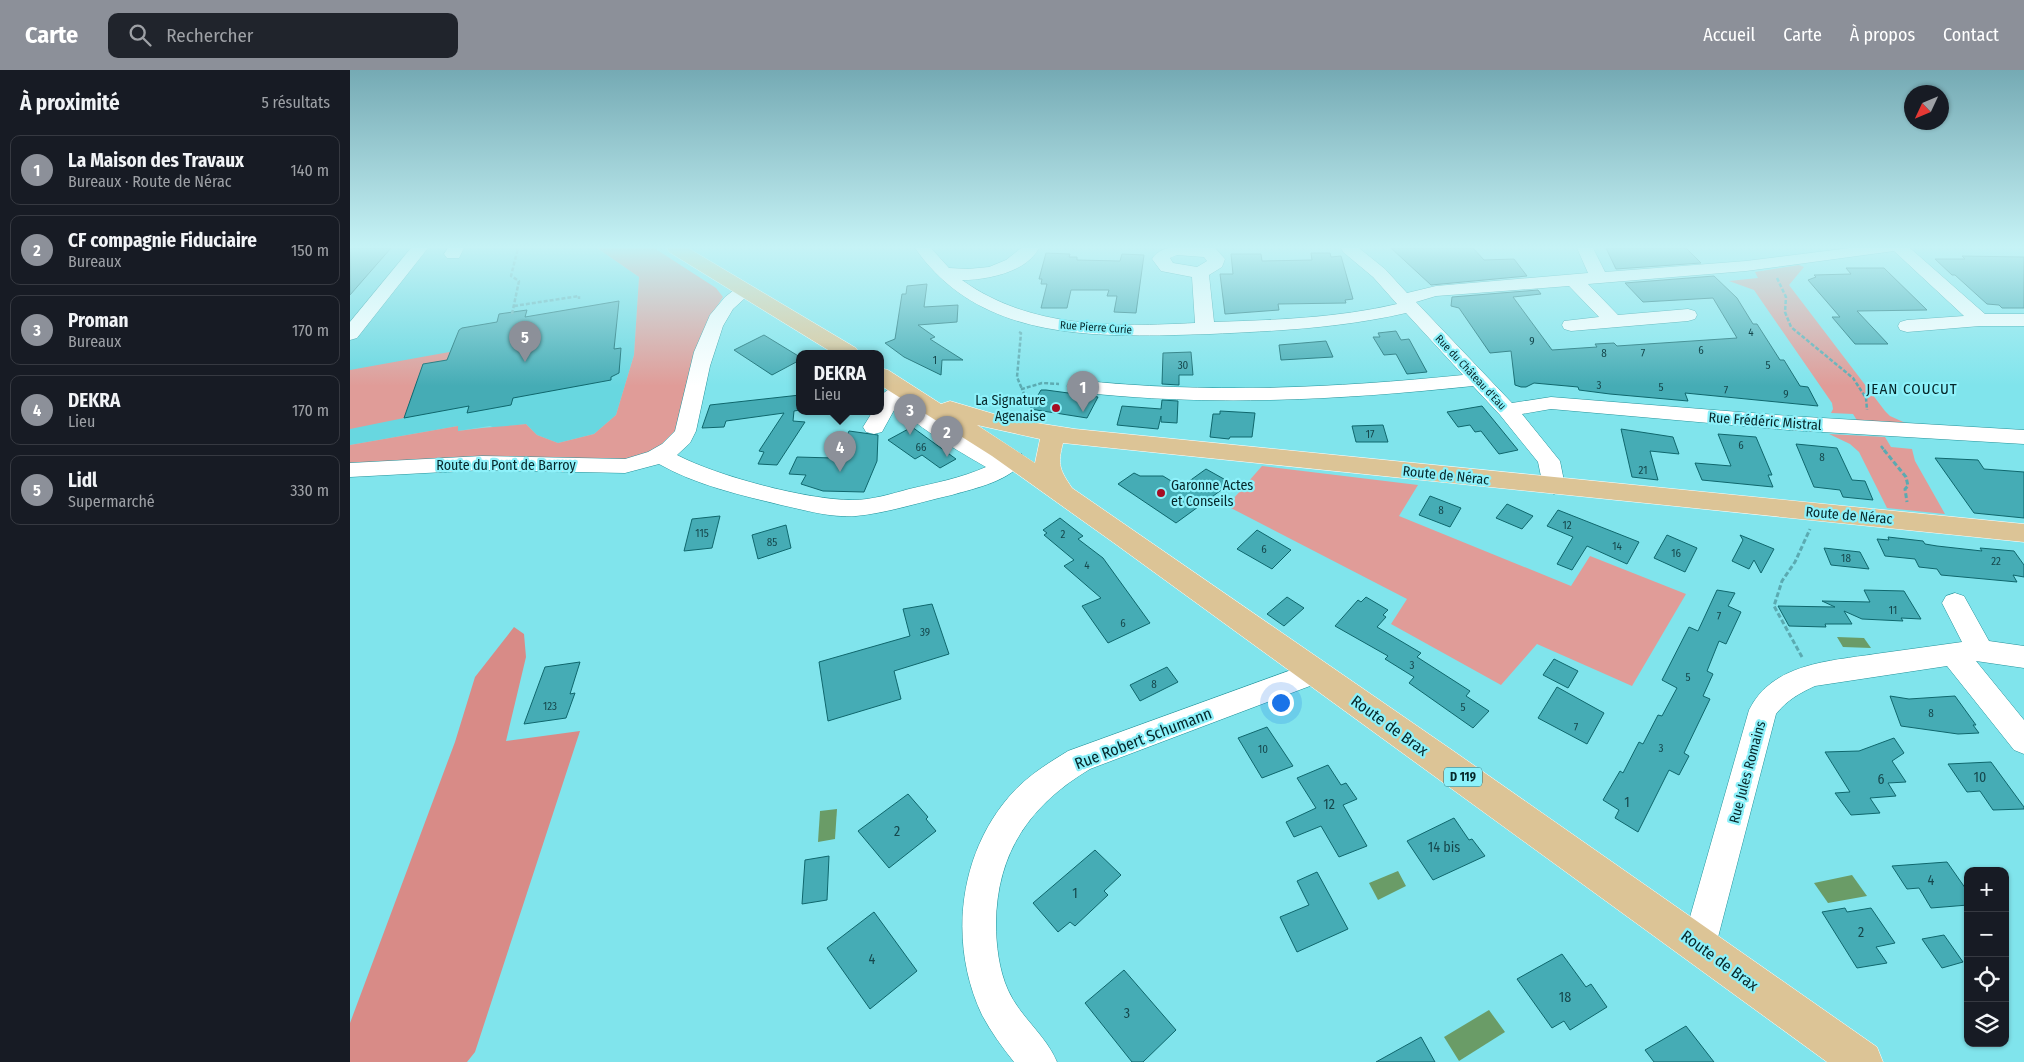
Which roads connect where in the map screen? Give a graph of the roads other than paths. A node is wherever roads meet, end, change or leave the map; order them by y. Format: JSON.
{"nodes":[{"id":1,"x":382,"y":294,"type":"edge"},
{"id":2,"x":739,"y":294,"type":"edge"},
{"id":3,"x":751,"y":294,"type":"edge"},
{"id":4,"x":973,"y":294,"type":"edge"},
{"id":5,"x":999,"y":294,"type":"edge"},
{"id":6,"x":1202,"y":294,"type":"edge"},
{"id":7,"x":1399,"y":294,"type":"edge"},
{"id":8,"x":1428,"y":294,"type":"edge"},
{"id":9,"x":1588,"y":294,"type":"edge"},
{"id":10,"x":1951,"y":294,"type":"edge"},
{"id":11,"x":1407,"y":303,"type":"junction"},
{"id":12,"x":1011,"y":313,"type":"junction"},
{"id":13,"x":1688,"y":315,"type":"dead end"},
{"id":14,"x":1980,"y":320,"type":"junction"},
{"id":15,"x":2024,"y":320,"type":"edge"},
{"id":16,"x":1613,"y":321,"type":"junction"},
{"id":17,"x":1571,"y":325,"type":"dead end"},
{"id":18,"x":1907,"y":326,"type":"dead end"},
{"id":19,"x":1205,"y":328,"type":"junction"},
{"id":20,"x":350,"y":334,"type":"edge"},
{"id":21,"x":843,"y":350,"type":"edge"},
{"id":22,"x":884,"y":375,"type":"edge"},
{"id":23,"x":884,"y":376,"type":"edge"},
{"id":24,"x":1478,"y":379,"type":"junction"},
{"id":25,"x":1077,"y":386,"type":"road end"},
{"id":26,"x":907,"y":394,"type":"junction"},
{"id":27,"x":884,"y":409,"type":"edge"},
{"id":28,"x":1507,"y":410,"type":"junction"},
{"id":29,"x":881,"y":415,"type":"edge"},
{"id":30,"x":874,"y":427,"type":"dead end"},
{"id":31,"x":1053,"y":434,"type":"junction"},
{"id":32,"x":2024,"y":437,"type":"edge"},
{"id":33,"x":661,"y":456,"type":"junction"},
{"id":34,"x":1008,"y":463,"type":"junction"},
{"id":35,"x":350,"y":470,"type":"edge"},
{"id":36,"x":1554,"y":486,"type":"junction"},
{"id":37,"x":1063,"y":494,"type":"junction"},
{"id":38,"x":2024,"y":533,"type":"edge"},
{"id":39,"x":1955,"y":603,"type":"dead end"},
{"id":40,"x":1968,"y":653,"type":"junction"},
{"id":41,"x":2024,"y":657,"type":"edge"},
{"id":42,"x":1316,"y":672,"type":"junction"},
{"id":43,"x":2024,"y":741,"type":"edge"},
{"id":44,"x":1699,"y":945,"type":"junction"},
{"id":45,"x":1038,"y":1062,"type":"edge"},
{"id":46,"x":1862,"y":1062,"type":"edge"}],
"edges":[{"from":1,"to":20,"type":"street"},
{"from":2,"to":33,"type":"street","name":"Route du Pont de Barroy"},
{"from":3,"to":21,"type":"main road"},
{"from":4,"to":12,"type":"street","name":"Rue Pierre Curie"},
{"from":5,"to":12,"type":"street"},
{"from":6,"to":19,"type":"street"},
{"from":7,"to":11,"type":"street","name":"Rue du Château d'Eau"},
{"from":8,"to":11,"type":"street","name":"Rue Pierre Curie"},
{"from":9,"to":16,"type":"street"},
{"from":10,"to":14,"type":"street"},
{"from":11,"to":19,"type":"street","name":"Rue Pierre Curie"},
{"from":11,"to":24,"type":"street","name":"Rue du Château d'Eau"},
{"from":12,"to":19,"type":"street","name":"Rue Pierre Curie"},
{"from":13,"to":16,"type":"street"},
{"from":14,"to":15,"type":"street"},
{"from":14,"to":18,"type":"street"},
{"from":16,"to":17,"type":"street"},
{"from":22,"to":31,"type":"main road","name":"Route de Nérac"},
{"from":23,"to":26,"type":"main road","number":"D 119"},
{"from":24,"to":25,"type":"street"},
{"from":24,"to":28,"type":"street","name":"Rue du Château d'Eau"},
{"from":26,"to":27,"type":"street"},
{"from":26,"to":34,"type":"main road","number":"D 119"},
{"from":28,"to":32,"type":"street","name":"Rue Frédéric Mistral"},
{"from":28,"to":36,"type":"street","name":"Rue du Château d'Eau"},
{"from":29,"to":30,"type":"street"},
{"from":31,"to":34,"type":"main road"},
{"from":31,"to":36,"type":"main road","name":"Route de Nérac"},
{"from":31,"to":37,"type":"main road","name":"Route de Brax","number":"D 119"},
{"from":33,"to":34,"type":"street"},
{"from":33,"to":35,"type":"street","name":"Route du Pont de Barroy"},
{"from":34,"to":37,"type":"main road","name":"Route de Brax","number":"D 119"},
{"from":36,"to":38,"type":"main road","name":"Route de Nérac"},
{"from":37,"to":42,"type":"main road","name":"Route de Brax","number":"D 119"},
{"from":39,"to":40,"type":"street"},
{"from":40,"to":41,"type":"street","name":"Rue Jules Romains"},
{"from":40,"to":43,"type":"street"},
{"from":40,"to":44,"type":"street","name":"Rue Jules Romains"},
{"from":42,"to":44,"type":"main road","name":"Route de Brax","number":"D 119"},
{"from":42,"to":45,"type":"street","name":"Rue Robert Schumann"},
{"from":44,"to":46,"type":"main road","name":"Route de Brax","number":"D 119"}]}
